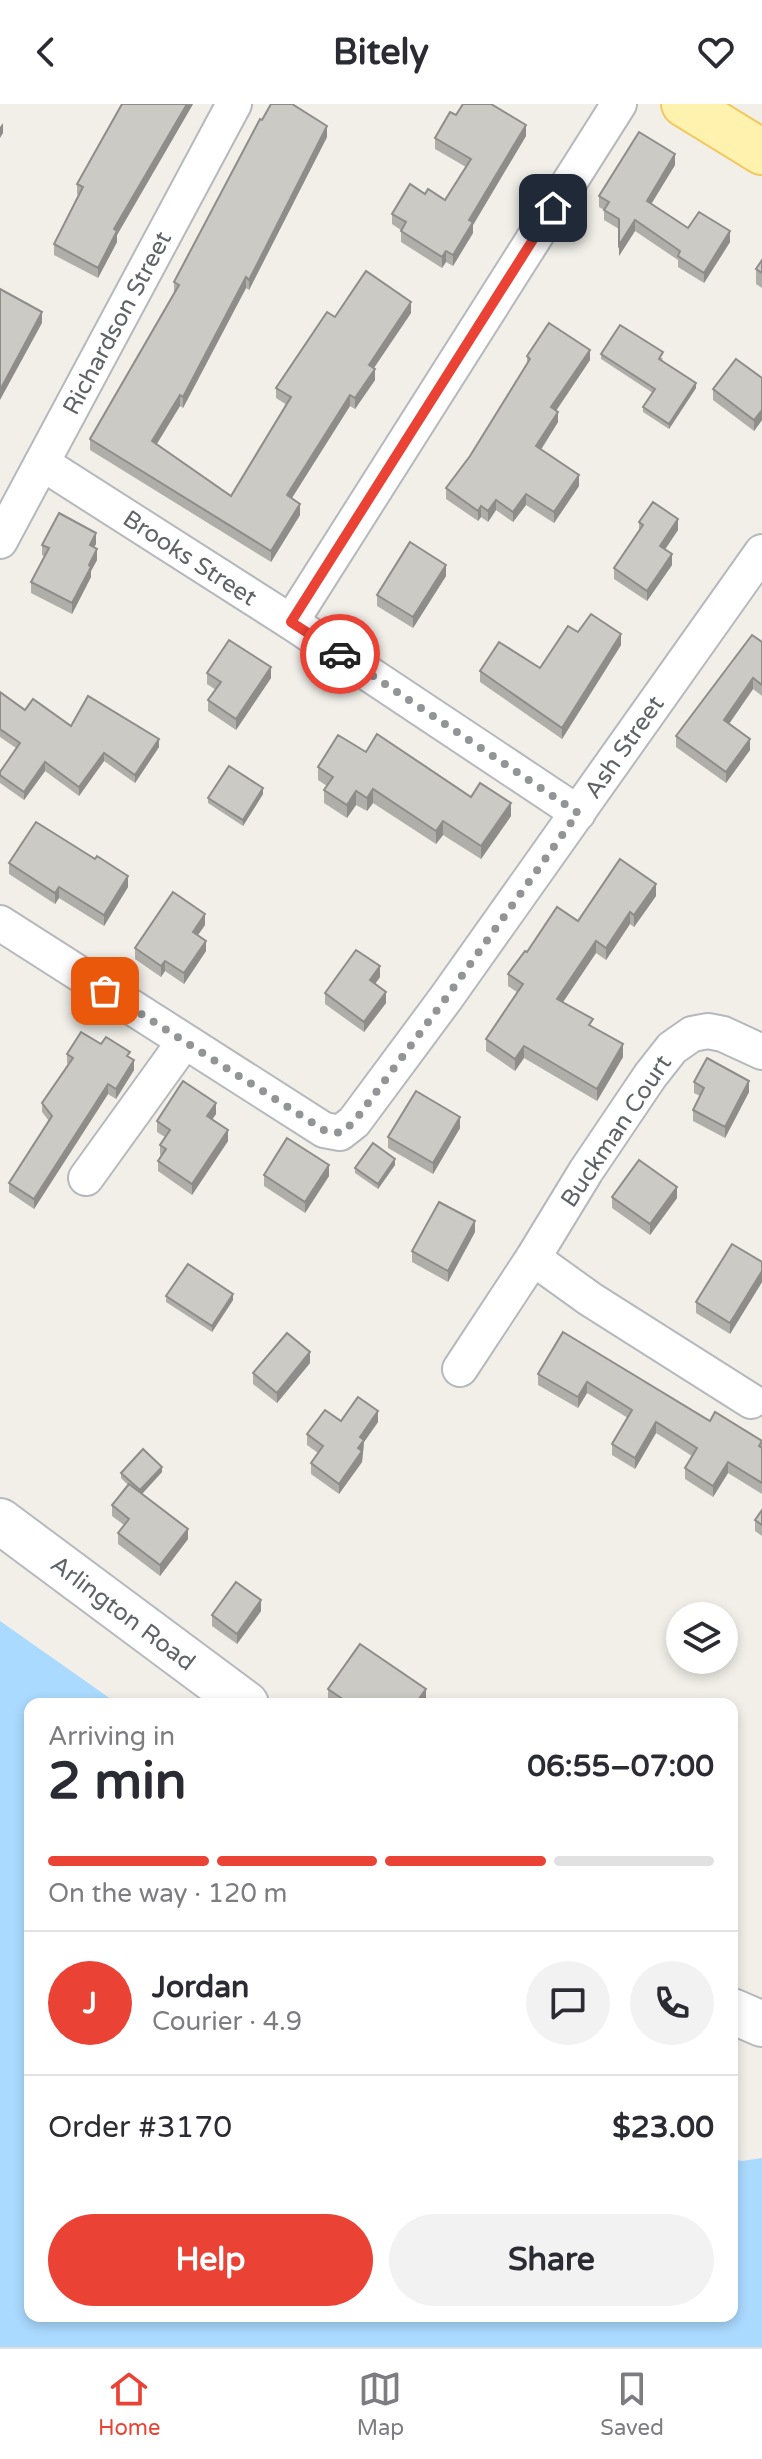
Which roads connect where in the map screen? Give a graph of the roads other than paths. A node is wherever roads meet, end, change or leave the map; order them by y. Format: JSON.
{"nodes":[{"id":1,"x":234,"y":104,"type":"edge"},
{"id":2,"x":619,"y":104,"type":"edge"},
{"id":3,"x":684,"y":104,"type":"edge"},
{"id":4,"x":762,"y":152,"type":"edge"},
{"id":5,"x":42,"y":463,"type":"junction"},
{"id":6,"x":0,"y":541,"type":"edge"},
{"id":7,"x":762,"y":552,"type":"edge"},
{"id":8,"x":291,"y":622,"type":"junction"},
{"id":9,"x":578,"y":813,"type":"junction"},
{"id":10,"x":0,"y":923,"type":"edge"},
{"id":11,"x":184,"y":1042,"type":"junction"},
{"id":12,"x":762,"y":1052,"type":"edge"},
{"id":13,"x":86,"y":1178,"type":"dead end"},
{"id":14,"x":533,"y":1258,"type":"junction"},
{"id":15,"x":460,"y":1369,"type":"dead end"},
{"id":16,"x":758,"y":1398,"type":"edge"},
{"id":17,"x":0,"y":1521,"type":"edge"},
{"id":18,"x":238,"y":1698,"type":"edge"},
{"id":19,"x":738,"y":2014,"type":"edge"},
{"id":20,"x":762,"y":2024,"type":"edge"}],
"edges":[{"from":1,"to":5,"type":"street","name":"Richardson Street"},
{"from":2,"to":8,"type":"street"},
{"from":3,"to":4,"type":"main road"},
{"from":5,"to":6,"type":"street","name":"Richardson Street"},
{"from":5,"to":8,"type":"street","name":"Brooks Street"},
{"from":7,"to":9,"type":"street","name":"Ash Street"},
{"from":8,"to":9,"type":"street","name":"Brooks Street"},
{"from":9,"to":11,"type":"street","name":"Ash Street"},
{"from":10,"to":11,"type":"street"},
{"from":11,"to":13,"type":"street"},
{"from":12,"to":14,"type":"street","name":"Buckman Court"},
{"from":14,"to":15,"type":"street","name":"Buckman Court"},
{"from":14,"to":16,"type":"street"},
{"from":17,"to":18,"type":"street","name":"Arlington Road"},
{"from":19,"to":20,"type":"street"}]}
